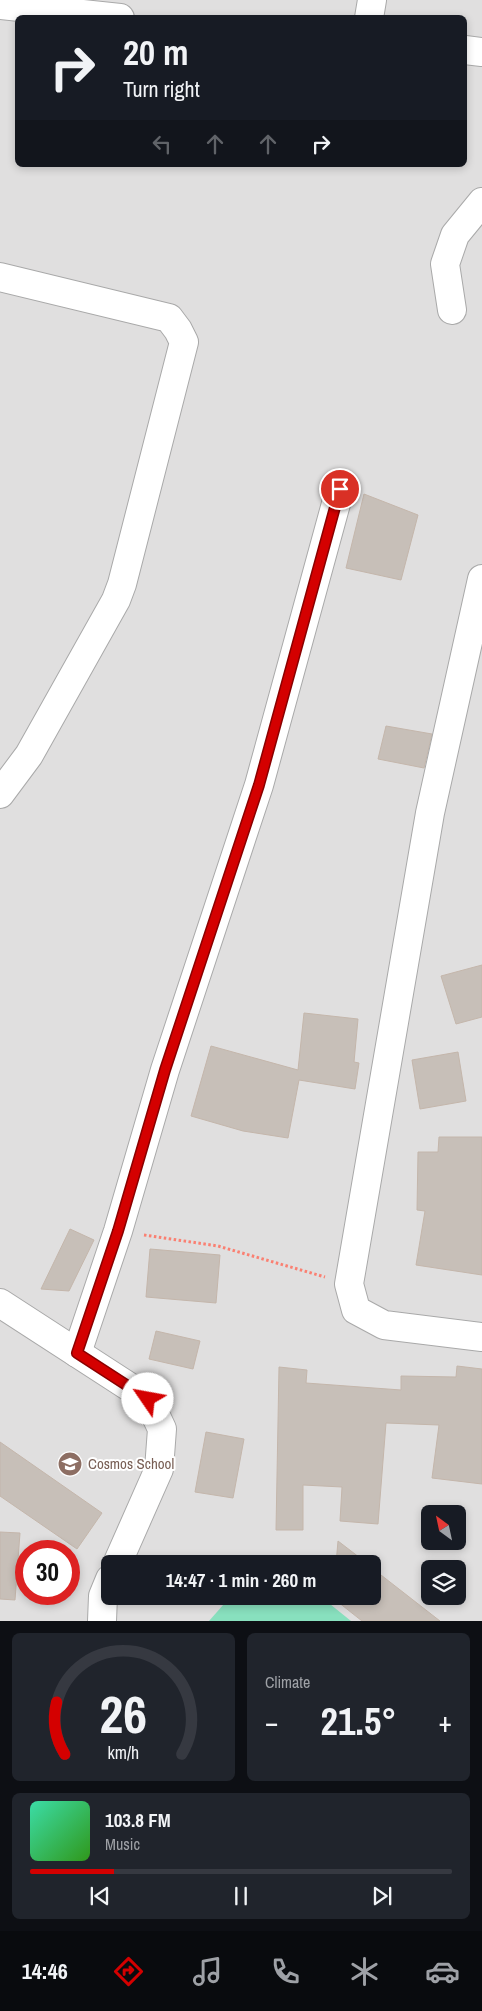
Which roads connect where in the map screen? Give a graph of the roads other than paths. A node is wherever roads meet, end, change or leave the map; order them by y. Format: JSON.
{"nodes":[{"id":1,"x":372,"y":0,"type":"edge"},
{"id":2,"x":0,"y":5,"type":"edge"},
{"id":3,"x":112,"y":11,"type":"edge"},
{"id":4,"x":370,"y":15,"type":"edge"},
{"id":5,"x":467,"y":50,"type":"edge"},
{"id":6,"x":482,"y":52,"type":"edge"},
{"id":7,"x":482,"y":202,"type":"edge"},
{"id":8,"x":0,"y":277,"type":"edge"},
{"id":9,"x":452,"y":310,"type":"dead end"},
{"id":10,"x":340,"y":489,"type":"dead end"},
{"id":11,"x":482,"y":579,"type":"edge"},
{"id":12,"x":0,"y":794,"type":"edge"},
{"id":13,"x":0,"y":1303,"type":"edge"},
{"id":14,"x":482,"y":1338,"type":"edge"},
{"id":15,"x":77,"y":1353,"type":"junction"},
{"id":16,"x":121,"y":1555,"type":"edge"},
{"id":17,"x":103,"y":1605,"type":"edge"},
{"id":18,"x":102,"y":1621,"type":"edge"}],
"edges":[{"from":1,"to":4,"type":"street"},
{"from":2,"to":3,"type":"street"},
{"from":5,"to":6,"type":"street"},
{"from":7,"to":9,"type":"street"},
{"from":8,"to":12,"type":"street"},
{"from":10,"to":15,"type":"street"},
{"from":11,"to":14,"type":"street"},
{"from":13,"to":15,"type":"street"},
{"from":15,"to":16,"type":"street"},
{"from":17,"to":18,"type":"street"}]}
